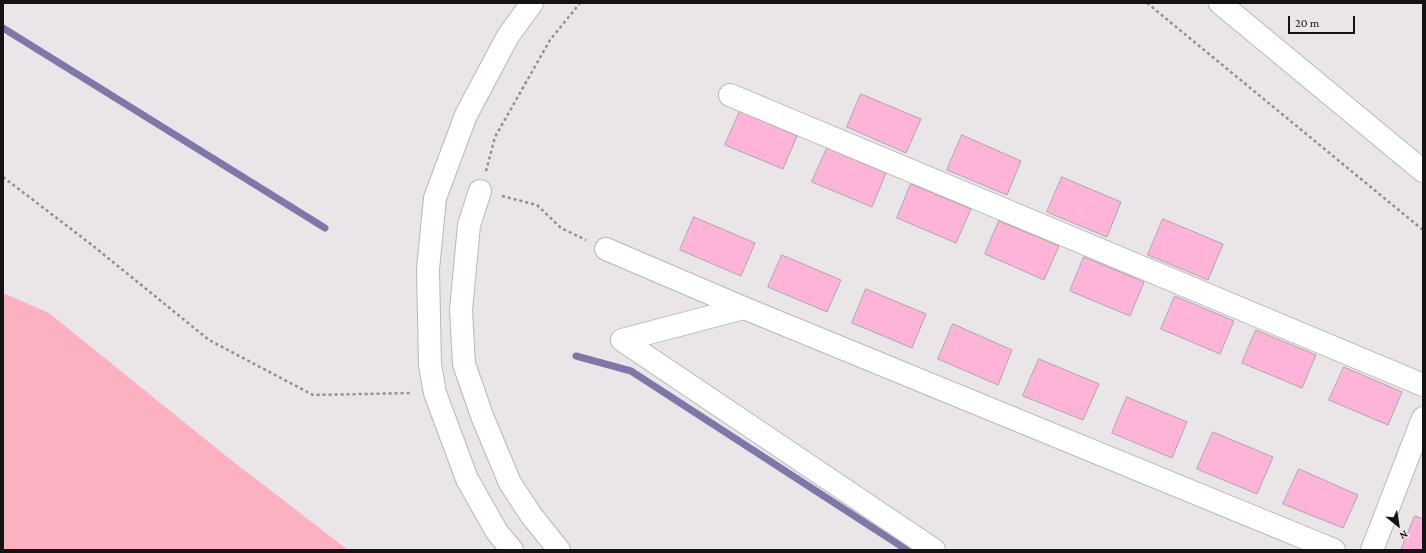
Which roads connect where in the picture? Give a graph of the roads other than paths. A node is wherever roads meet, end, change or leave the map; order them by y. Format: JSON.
{"nodes":[{"id":1,"x":532,"y":3,"type":"edge"},
{"id":2,"x":1220,"y":3,"type":"edge"},
{"id":3,"x":730,"y":95,"type":"dead end"},
{"id":4,"x":1423,"y":171,"type":"edge"},
{"id":5,"x":480,"y":191,"type":"road end"},
{"id":6,"x":606,"y":249,"type":"road end"},
{"id":7,"x":744,"y":308,"type":"junction"},
{"id":8,"x":1423,"y":386,"type":"edge"},
{"id":9,"x":1423,"y":418,"type":"edge"},
{"id":10,"x":512,"y":550,"type":"edge"},
{"id":11,"x":559,"y":550,"type":"edge"},
{"id":12,"x":934,"y":550,"type":"edge"},
{"id":13,"x":1334,"y":550,"type":"edge"},
{"id":14,"x":1372,"y":550,"type":"edge"}],
"edges":[{"from":1,"to":10,"type":"street"},
{"from":2,"to":4,"type":"street"},
{"from":3,"to":8,"type":"street"},
{"from":5,"to":11,"type":"street"},
{"from":6,"to":7,"type":"street"},
{"from":7,"to":12,"type":"street"},
{"from":7,"to":13,"type":"street"},
{"from":9,"to":14,"type":"street"}]}
